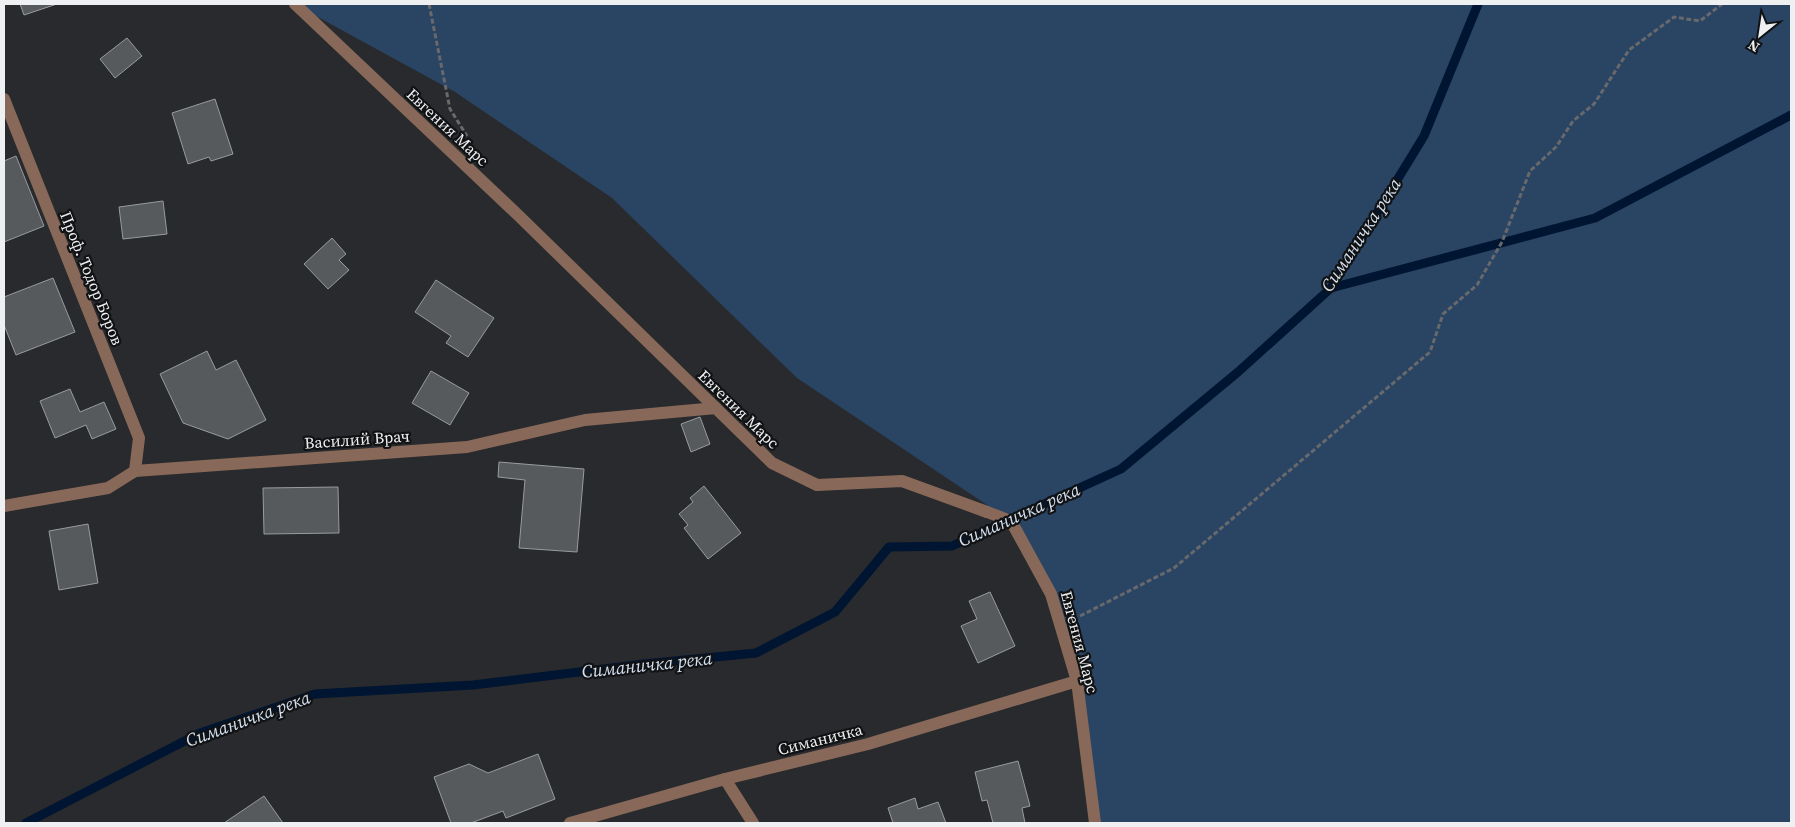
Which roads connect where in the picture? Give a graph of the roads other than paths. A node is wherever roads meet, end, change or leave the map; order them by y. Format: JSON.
{"nodes":[{"id":1,"x":295,"y":4,"type":"edge"},
{"id":2,"x":4,"y":98,"type":"edge"},
{"id":3,"x":716,"y":408,"type":"junction"},
{"id":4,"x":135,"y":471,"type":"junction"},
{"id":5,"x":4,"y":506,"type":"edge"},
{"id":6,"x":1077,"y":681,"type":"junction"},
{"id":7,"x":725,"y":779,"type":"junction"},
{"id":8,"x":570,"y":823,"type":"edge"},
{"id":9,"x":753,"y":823,"type":"edge"},
{"id":10,"x":1095,"y":823,"type":"edge"}],
"edges":[{"from":1,"to":3,"type":"street","name":"Евгения Марс"},
{"from":2,"to":4,"type":"street","name":"Проф. Тодор Боров"},
{"from":3,"to":4,"type":"street","name":"Василий Врач"},
{"from":3,"to":6,"type":"street","name":"Евгения Марс"},
{"from":4,"to":5,"type":"street","name":"Василий Врач"},
{"from":6,"to":7,"type":"street","name":"Симаничка"},
{"from":6,"to":10,"type":"street","name":"Евгения Марс"},
{"from":7,"to":8,"type":"street","name":"Симаничка"},
{"from":7,"to":9,"type":"street"}]}
